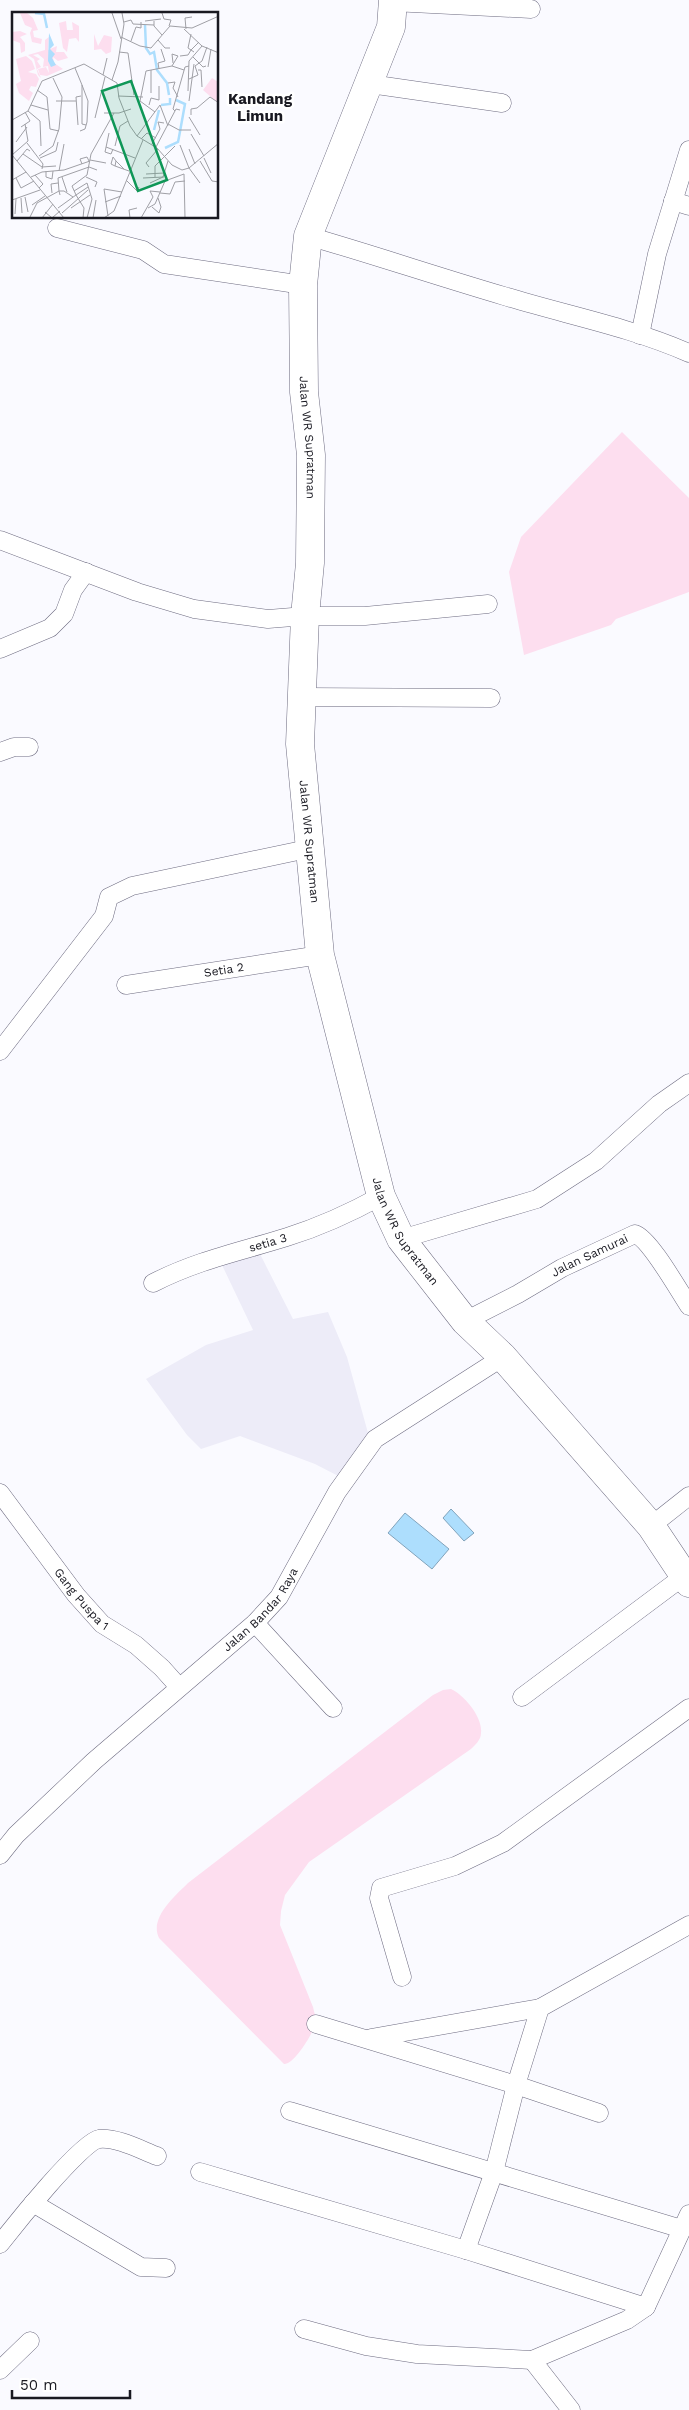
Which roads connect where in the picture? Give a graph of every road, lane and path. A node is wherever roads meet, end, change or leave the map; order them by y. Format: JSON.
{"nodes":[{"id":1,"x":393,"y":1,"type":"edge"},
{"id":2,"x":531,"y":9,"type":"dead end"},
{"id":3,"x":370,"y":84,"type":"junction"},
{"id":4,"x":502,"y":103,"type":"dead end"},
{"id":5,"x":689,"y":150,"type":"edge"},
{"id":6,"x":681,"y":203,"type":"edge"},
{"id":7,"x":57,"y":228,"type":"dead end"},
{"id":8,"x":308,"y":236,"type":"junction"},
{"id":9,"x":303,"y":285,"type":"junction"},
{"id":10,"x":640,"y":336,"type":"junction"},
{"id":11,"x":689,"y":353,"type":"edge"},
{"id":12,"x":0,"y":540,"type":"edge"},
{"id":13,"x":86,"y":572,"type":"junction"},
{"id":14,"x":488,"y":604,"type":"dead end"},
{"id":15,"x":305,"y":616,"type":"junction"},
{"id":16,"x":0,"y":650,"type":"edge"},
{"id":17,"x":302,"y":697,"type":"junction"},
{"id":18,"x":492,"y":698,"type":"dead end"},
{"id":19,"x":29,"y":747,"type":"dead end"},
{"id":20,"x":0,"y":752,"type":"edge"},
{"id":21,"x":312,"y":848,"type":"junction"},
{"id":22,"x":320,"y":954,"type":"junction"},
{"id":23,"x":126,"y":985,"type":"dead end"},
{"id":24,"x":7,"y":1027,"type":"edge"},
{"id":25,"x":0,"y":1051,"type":"edge"},
{"id":26,"x":689,"y":1083,"type":"edge"},
{"id":27,"x":381,"y":1196,"type":"junction"},
{"id":28,"x":402,"y":1239,"type":"junction"},
{"id":29,"x":153,"y":1283,"type":"dead end"},
{"id":30,"x":689,"y":1306,"type":"edge"},
{"id":31,"x":466,"y":1321,"type":"junction"},
{"id":32,"x":503,"y":1357,"type":"junction"},
{"id":33,"x":0,"y":1492,"type":"edge"},
{"id":34,"x":689,"y":1496,"type":"edge"},
{"id":35,"x":650,"y":1526,"type":"junction"},
{"id":36,"x":686,"y":1579,"type":"edge"},
{"id":37,"x":255,"y":1623,"type":"junction"},
{"id":38,"x":179,"y":1688,"type":"junction"},
{"id":39,"x":522,"y":1697,"type":"dead end"},
{"id":40,"x":332,"y":1708,"type":"dead end"},
{"id":41,"x":689,"y":1708,"type":"edge"},
{"id":42,"x":0,"y":1855,"type":"edge"},
{"id":43,"x":689,"y":1925,"type":"edge"},
{"id":44,"x":402,"y":1977,"type":"dead end"},
{"id":45,"x":540,"y":2008,"type":"junction"},
{"id":46,"x":316,"y":2024,"type":"dead end"},
{"id":47,"x":368,"y":2038,"type":"junction"},
{"id":48,"x":516,"y":2085,"type":"junction"},
{"id":49,"x":290,"y":2111,"type":"dead end"},
{"id":50,"x":599,"y":2113,"type":"dead end"},
{"id":51,"x":157,"y":2156,"type":"dead end"},
{"id":52,"x":200,"y":2172,"type":"dead end"},
{"id":53,"x":494,"y":2172,"type":"junction"},
{"id":54,"x":33,"y":2203,"type":"junction"},
{"id":55,"x":685,"y":2222,"type":"edge"},
{"id":56,"x":0,"y":2244,"type":"edge"},
{"id":57,"x":466,"y":2250,"type":"junction"},
{"id":58,"x":166,"y":2268,"type":"dead end"},
{"id":59,"x":646,"y":2307,"type":"junction"},
{"id":60,"x":304,"y":2329,"type":"dead end"},
{"id":61,"x":30,"y":2341,"type":"dead end"},
{"id":62,"x":532,"y":2360,"type":"junction"},
{"id":63,"x":0,"y":2370,"type":"edge"},
{"id":64,"x":571,"y":2410,"type":"edge"}],
"edges":[{"from":1,"to":2,"type":"street"},
{"from":1,"to":3,"type":"highway","name":"Jalan WR Supratman"},
{"from":3,"to":4,"type":"street"},
{"from":3,"to":8,"type":"highway","name":"Jalan WR Supratman"},
{"from":5,"to":6,"type":"street"},
{"from":6,"to":10,"type":"street"},
{"from":7,"to":9,"type":"street"},
{"from":8,"to":9,"type":"highway","name":"Jalan WR Supratman"},
{"from":8,"to":10,"type":"street"},
{"from":9,"to":15,"type":"highway","name":"Jalan WR Supratman"},
{"from":10,"to":11,"type":"street"},
{"from":12,"to":13,"type":"street"},
{"from":13,"to":15,"type":"street"},
{"from":13,"to":16,"type":"street"},
{"from":14,"to":15,"type":"street"},
{"from":15,"to":17,"type":"highway","name":"Jalan WR Supratman"},
{"from":17,"to":18,"type":"street"},
{"from":17,"to":21,"type":"highway","name":"Jalan WR Supratman"},
{"from":19,"to":20,"type":"street"},
{"from":21,"to":22,"type":"highway","name":"Jalan WR Supratman"},
{"from":21,"to":24,"type":"street"},
{"from":22,"to":23,"type":"street","name":"Setia 2"},
{"from":22,"to":27,"type":"highway","name":"Jalan WR Supratman"},
{"from":24,"to":25,"type":"street"},
{"from":26,"to":28,"type":"street"},
{"from":27,"to":28,"type":"highway","name":"Jalan WR Supratman"},
{"from":27,"to":29,"type":"street","name":"setia 3"},
{"from":28,"to":31,"type":"highway","name":"Jalan WR Supratman"},
{"from":30,"to":31,"type":"street","name":"Jalan Samurai"},
{"from":31,"to":32,"type":"highway","name":"Jalan WR Supratman"},
{"from":32,"to":35,"type":"highway","name":"Jalan WR Supratman"},
{"from":32,"to":37,"type":"street","name":"Jalan Bandar Raya"},
{"from":33,"to":38,"type":"street","name":"Gang Puspa 1"},
{"from":34,"to":35,"type":"street"},
{"from":35,"to":36,"type":"highway","name":"Jalan WR Supratman"},
{"from":36,"to":39,"type":"street"},
{"from":37,"to":38,"type":"street","name":"Jalan Bandar Raya"},
{"from":37,"to":40,"type":"street"},
{"from":38,"to":42,"type":"street","name":"Jalan Bandar Raya"},
{"from":41,"to":44,"type":"street"},
{"from":43,"to":45,"type":"street"},
{"from":45,"to":47,"type":"street"},
{"from":45,"to":48,"type":"street"},
{"from":46,"to":47,"type":"street"},
{"from":47,"to":48,"type":"street"},
{"from":48,"to":50,"type":"street"},
{"from":48,"to":53,"type":"street"},
{"from":49,"to":53,"type":"street"},
{"from":51,"to":54,"type":"street"},
{"from":52,"to":57,"type":"street"},
{"from":53,"to":55,"type":"street"},
{"from":53,"to":57,"type":"street"},
{"from":54,"to":56,"type":"street"},
{"from":54,"to":58,"type":"street"},
{"from":55,"to":59,"type":"street"},
{"from":57,"to":59,"type":"street"},
{"from":59,"to":62,"type":"street"},
{"from":60,"to":62,"type":"street"},
{"from":61,"to":63,"type":"street"},
{"from":62,"to":64,"type":"street"}]}
